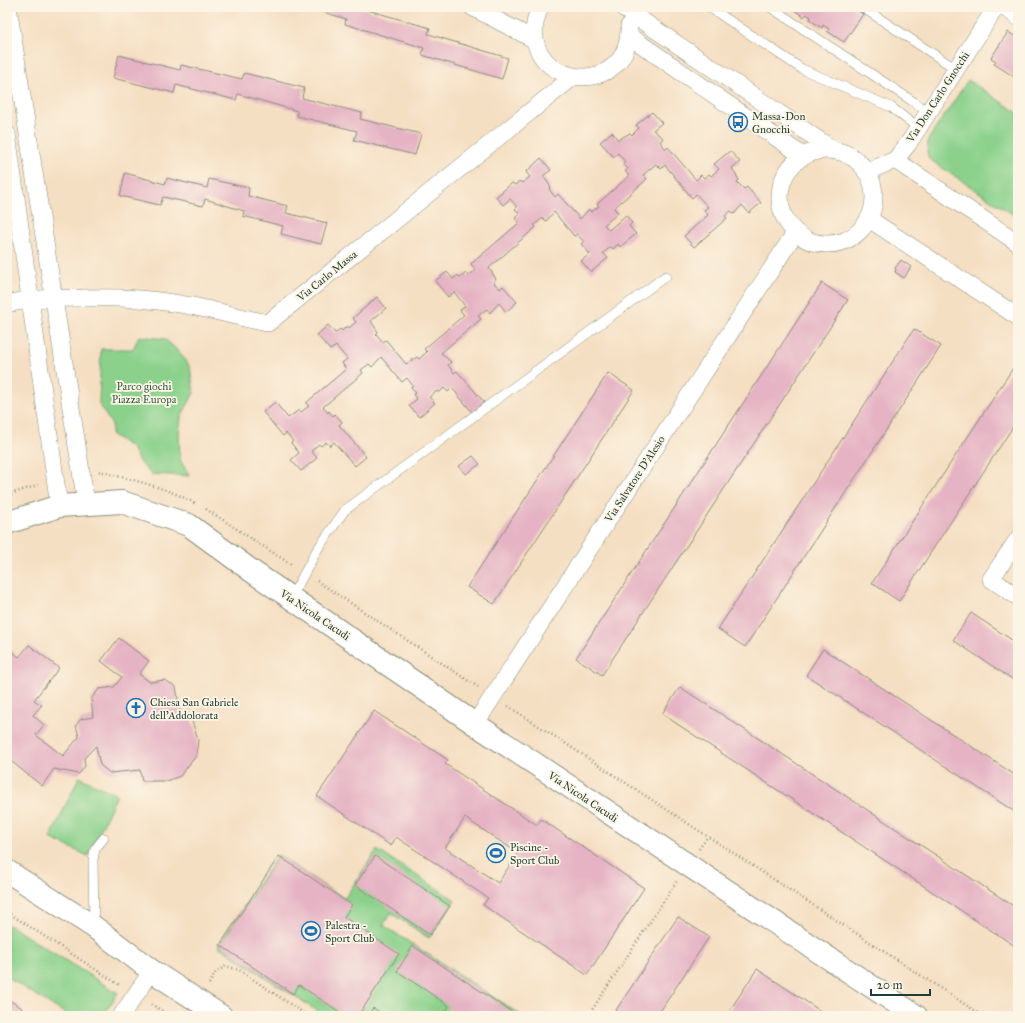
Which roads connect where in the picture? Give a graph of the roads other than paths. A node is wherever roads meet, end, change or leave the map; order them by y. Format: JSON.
{"nodes":[{"id":1,"x":8,"y":7,"type":"edge"},
{"id":2,"x":472,"y":7,"type":"edge"},
{"id":3,"x":540,"y":7,"type":"edge"},
{"id":4,"x":709,"y":7,"type":"edge"},
{"id":5,"x":770,"y":7,"type":"edge"},
{"id":6,"x":862,"y":7,"type":"edge"},
{"id":7,"x":996,"y":7,"type":"edge"},
{"id":8,"x":1004,"y":7,"type":"edge"},
{"id":9,"x":624,"y":8,"type":"edge"},
{"id":10,"x":1018,"y":16,"type":"edge"},
{"id":11,"x":629,"y":36,"type":"junction"},
{"id":12,"x":535,"y":40,"type":"junction"},
{"id":13,"x":956,"y":69,"type":"junction"},
{"id":14,"x":574,"y":78,"type":"junction"},
{"id":15,"x":929,"y":112,"type":"junction"},
{"id":16,"x":918,"y":128,"type":"junction"},
{"id":17,"x":7,"y":134,"type":"edge"},
{"id":18,"x":835,"y":151,"type":"junction"},
{"id":19,"x":803,"y":156,"type":"junction"},
{"id":20,"x":895,"y":160,"type":"junction"},
{"id":21,"x":866,"y":172,"type":"junction"},
{"id":22,"x":869,"y":219,"type":"junction"},
{"id":23,"x":795,"y":233,"type":"junction"},
{"id":24,"x":1018,"y":243,"type":"edge"},
{"id":25,"x":666,"y":276,"type":"dead end"},
{"id":26,"x":53,"y":298,"type":"junction"},
{"id":27,"x":29,"y":299,"type":"junction"},
{"id":28,"x":7,"y":304,"type":"edge"},
{"id":29,"x":1018,"y":317,"type":"edge"},
{"id":30,"x":86,"y":503,"type":"junction"},
{"id":31,"x":59,"y":506,"type":"junction"},
{"id":32,"x":7,"y":523,"type":"edge"},
{"id":33,"x":1018,"y":539,"type":"edge"},
{"id":34,"x":1018,"y":597,"type":"edge"},
{"id":35,"x":291,"y":598,"type":"junction"},
{"id":36,"x":475,"y":724,"type":"junction"},
{"id":37,"x":104,"y":838,"type":"dead end"},
{"id":38,"x":7,"y":870,"type":"edge"},
{"id":39,"x":94,"y":927,"type":"junction"},
{"id":40,"x":152,"y":971,"type":"junction"},
{"id":41,"x":121,"y":1016,"type":"edge"},
{"id":42,"x":221,"y":1016,"type":"edge"},
{"id":43,"x":916,"y":1016,"type":"edge"}],
"edges":[{"from":1,"to":26,"type":"street"},
{"from":2,"to":12,"type":"street"},
{"from":3,"to":12,"type":"street"},
{"from":4,"to":16,"type":"lane"},
{"from":5,"to":15,"type":"lane"},
{"from":6,"to":13,"type":"lane"},
{"from":7,"to":13,"type":"street","name":"Via Don Carlo Gnocchi"},
{"from":8,"to":10,"type":"street"},
{"from":9,"to":11,"type":"street"},
{"from":9,"to":18,"type":"street"},
{"from":11,"to":14,"type":"street"},
{"from":11,"to":19,"type":"street"},
{"from":12,"to":14,"type":"street"},
{"from":13,"to":15,"type":"street","name":"Via Don Carlo Gnocchi"},
{"from":14,"to":26,"type":"street","name":"Via Carlo Massa"},
{"from":15,"to":16,"type":"street","name":"Via Don Carlo Gnocchi"},
{"from":16,"to":20,"type":"street","name":"Via Don Carlo Gnocchi"},
{"from":17,"to":27,"type":"street"},
{"from":18,"to":19,"type":"street"},
{"from":18,"to":21,"type":"street"},
{"from":19,"to":23,"type":"street"},
{"from":20,"to":21,"type":"street"},
{"from":20,"to":24,"type":"street"},
{"from":21,"to":22,"type":"street"},
{"from":22,"to":23,"type":"street"},
{"from":22,"to":29,"type":"street"},
{"from":23,"to":36,"type":"street","name":"Via Salvatore D'Alesio"},
{"from":25,"to":35,"type":"lane"},
{"from":26,"to":27,"type":"street","name":"Via Carlo Massa"},
{"from":26,"to":30,"type":"street"},
{"from":27,"to":28,"type":"street","name":"Via Carlo Massa"},
{"from":27,"to":31,"type":"street"},
{"from":30,"to":31,"type":"street","name":"Via Nicola Cacudi"},
{"from":30,"to":35,"type":"street","name":"Via Nicola Cacudi"},
{"from":31,"to":32,"type":"street","name":"Via Nicola Cacudi"},
{"from":33,"to":34,"type":"street"},
{"from":35,"to":36,"type":"street","name":"Via Nicola Cacudi"},
{"from":36,"to":43,"type":"street","name":"Via Nicola Cacudi"},
{"from":37,"to":39,"type":"lane"},
{"from":38,"to":39,"type":"street"},
{"from":39,"to":40,"type":"street"},
{"from":40,"to":41,"type":"street"},
{"from":40,"to":42,"type":"street"}]}
